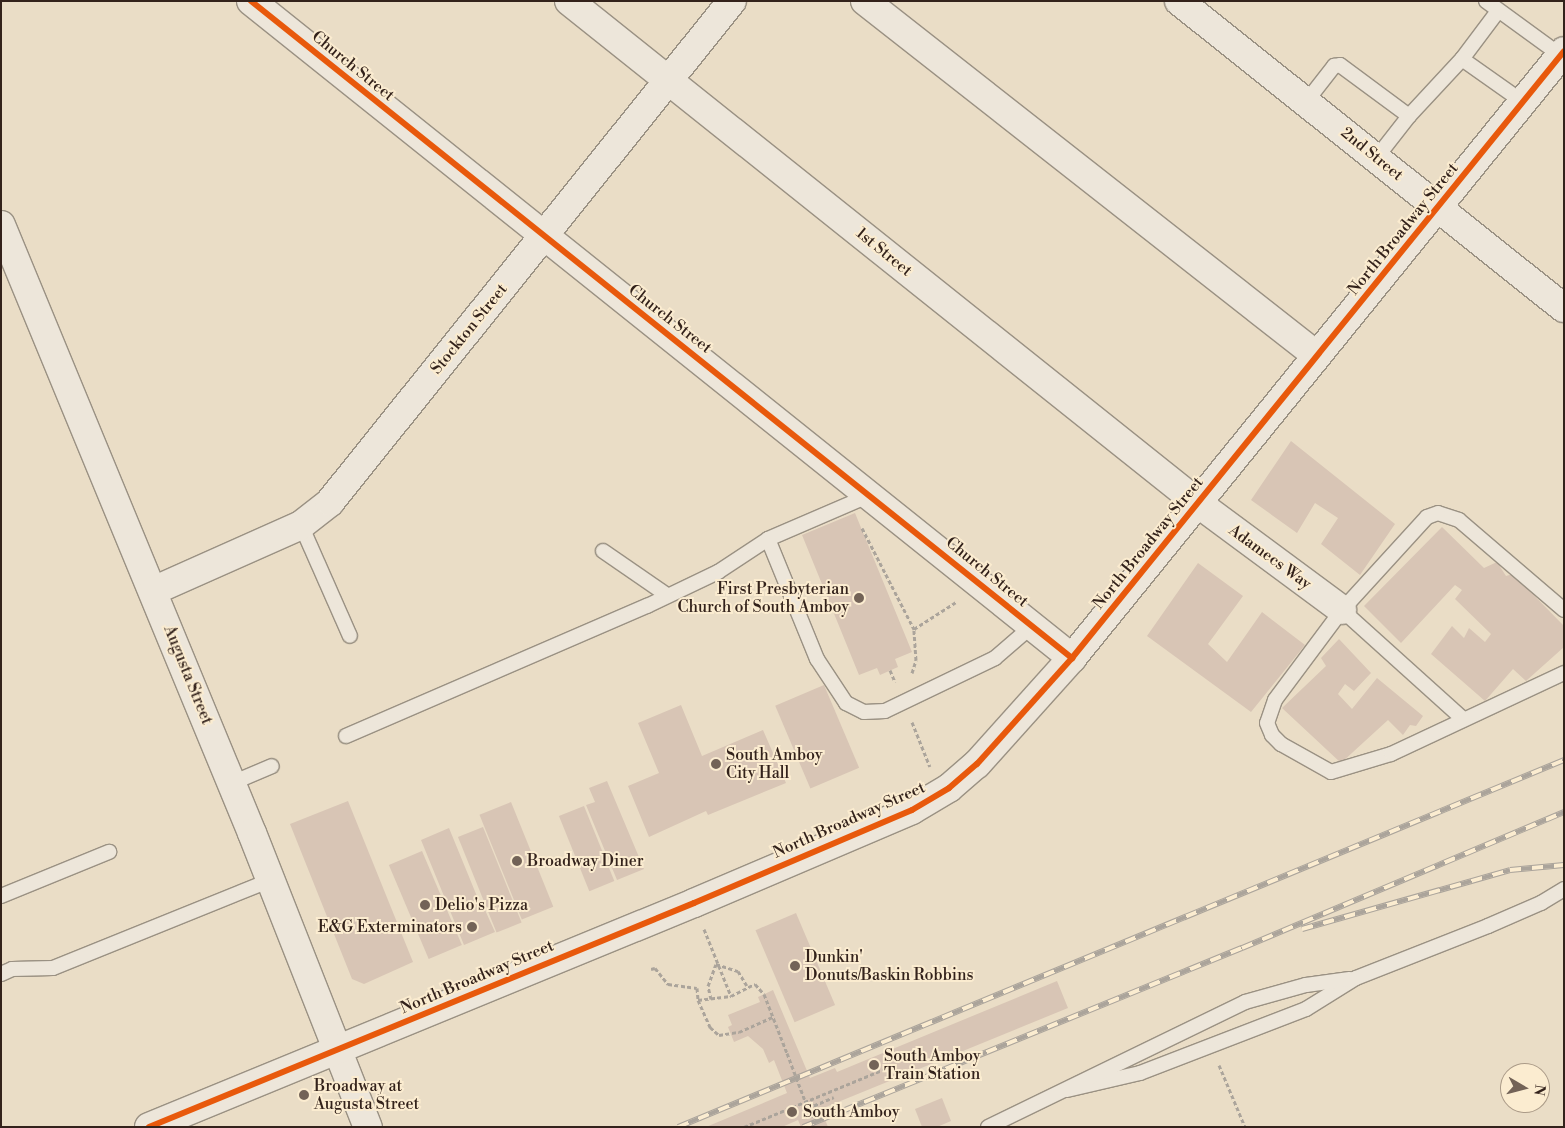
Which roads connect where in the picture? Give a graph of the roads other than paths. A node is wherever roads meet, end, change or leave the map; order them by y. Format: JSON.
{"nodes":[{"id":1,"x":251,"y":1,"type":"edge"},
{"id":2,"x":569,"y":1,"type":"edge"},
{"id":3,"x":732,"y":1,"type":"edge"},
{"id":4,"x":864,"y":1,"type":"edge"},
{"id":5,"x":1179,"y":1,"type":"edge"},
{"id":6,"x":1486,"y":1,"type":"edge"},
{"id":7,"x":1498,"y":11,"type":"junction"},
{"id":8,"x":1562,"y":53,"type":"edge"},
{"id":9,"x":1462,"y":59,"type":"junction"},
{"id":10,"x":667,"y":80,"type":"junction"},
{"id":11,"x":1306,"y":102,"type":"junction"},
{"id":12,"x":1523,"y":102,"type":"junction"},
{"id":13,"x":1409,"y":116,"type":"junction"},
{"id":14,"x":1377,"y":158,"type":"junction"},
{"id":15,"x":1439,"y":208,"type":"junction"},
{"id":16,"x":1,"y":225,"type":"edge"},
{"id":17,"x":543,"y":236,"type":"junction"},
{"id":18,"x":1564,"y":308,"type":"edge"},
{"id":19,"x":1316,"y":355,"type":"junction"},
{"id":20,"x":861,"y":499,"type":"junction"},
{"id":21,"x":1199,"y":504,"type":"junction"},
{"id":22,"x":301,"y":525,"type":"junction"},
{"id":23,"x":768,"y":539,"type":"junction"},
{"id":24,"x":603,"y":551,"type":"dead end"},
{"id":25,"x":153,"y":591,"type":"junction"},
{"id":26,"x":667,"y":595,"type":"junction"},
{"id":27,"x":1342,"y":610,"type":"junction"},
{"id":28,"x":1564,"y":610,"type":"edge"},
{"id":29,"x":1032,"y":626,"type":"junction"},
{"id":30,"x":350,"y":636,"type":"dead end"},
{"id":31,"x":1072,"y":658,"type":"junction"},
{"id":32,"x":1564,"y":673,"type":"edge"},
{"id":33,"x":1463,"y":719,"type":"junction"},
{"id":34,"x":346,"y":736,"type":"dead end"},
{"id":35,"x":272,"y":766,"type":"dead end"},
{"id":36,"x":232,"y":783,"type":"junction"},
{"id":37,"x":110,"y":852,"type":"dead end"},
{"id":38,"x":271,"y":880,"type":"junction"},
{"id":39,"x":1564,"y":889,"type":"edge"},
{"id":40,"x":1,"y":896,"type":"edge"},
{"id":41,"x":6,"y":971,"type":"edge"},
{"id":42,"x":1356,"y":978,"type":"junction"},
{"id":43,"x":339,"y":1049,"type":"junction"},
{"id":44,"x":1067,"y":1090,"type":"junction"},
{"id":45,"x":149,"y":1127,"type":"edge"},
{"id":46,"x":368,"y":1127,"type":"edge"},
{"id":47,"x":988,"y":1127,"type":"edge"}],
"edges":[{"from":1,"to":17,"type":"street","name":"Church Street"},
{"from":2,"to":10,"type":"street","name":"1st Street"},
{"from":3,"to":10,"type":"street","name":"Stockton Street"},
{"from":4,"to":19,"type":"street"},
{"from":5,"to":11,"type":"street","name":"2nd Street"},
{"from":6,"to":7,"type":"lane"},
{"from":7,"to":8,"type":"lane"},
{"from":7,"to":9,"type":"lane"},
{"from":8,"to":12,"type":"street","name":"North Broadway Street"},
{"from":9,"to":12,"type":"lane"},
{"from":9,"to":13,"type":"lane"},
{"from":10,"to":17,"type":"street","name":"Stockton Street"},
{"from":10,"to":21,"type":"street","name":"1st Street"},
{"from":11,"to":13,"type":"lane"},
{"from":11,"to":14,"type":"street","name":"2nd Street"},
{"from":12,"to":15,"type":"street","name":"North Broadway Street"},
{"from":13,"to":14,"type":"lane"},
{"from":14,"to":15,"type":"street","name":"2nd Street"},
{"from":15,"to":18,"type":"street","name":"2nd Street"},
{"from":15,"to":19,"type":"street","name":"North Broadway Street"},
{"from":16,"to":25,"type":"street","name":"Augusta Street"},
{"from":17,"to":20,"type":"street","name":"Church Street"},
{"from":17,"to":22,"type":"street","name":"Stockton Street"},
{"from":19,"to":21,"type":"street","name":"North Broadway Street"},
{"from":20,"to":23,"type":"lane"},
{"from":20,"to":29,"type":"street","name":"Church Street"},
{"from":21,"to":27,"type":"street","name":"Adamecs Way"},
{"from":21,"to":31,"type":"street","name":"North Broadway Street"},
{"from":22,"to":25,"type":"street","name":"Stockton Street"},
{"from":22,"to":30,"type":"lane"},
{"from":23,"to":26,"type":"lane"},
{"from":23,"to":29,"type":"lane"},
{"from":24,"to":26,"type":"lane"},
{"from":25,"to":36,"type":"street","name":"Augusta Street"},
{"from":26,"to":34,"type":"lane"},
{"from":27,"to":28,"type":"lane"},
{"from":27,"to":33,"type":"lane"},
{"from":27,"to":33,"type":"lane"},
{"from":29,"to":31,"type":"street","name":"Church Street"},
{"from":31,"to":43,"type":"street","name":"North Broadway Street"},
{"from":32,"to":33,"type":"lane"},
{"from":35,"to":36,"type":"lane"},
{"from":36,"to":38,"type":"street","name":"Augusta Street"},
{"from":37,"to":40,"type":"lane"},
{"from":38,"to":41,"type":"lane"},
{"from":38,"to":43,"type":"street","name":"Augusta Street"},
{"from":39,"to":42,"type":"lane"},
{"from":42,"to":44,"type":"lane"},
{"from":42,"to":44,"type":"lane"},
{"from":43,"to":45,"type":"street","name":"North Broadway Street"},
{"from":43,"to":46,"type":"street","name":"Augusta Street"},
{"from":44,"to":47,"type":"lane"}]}
